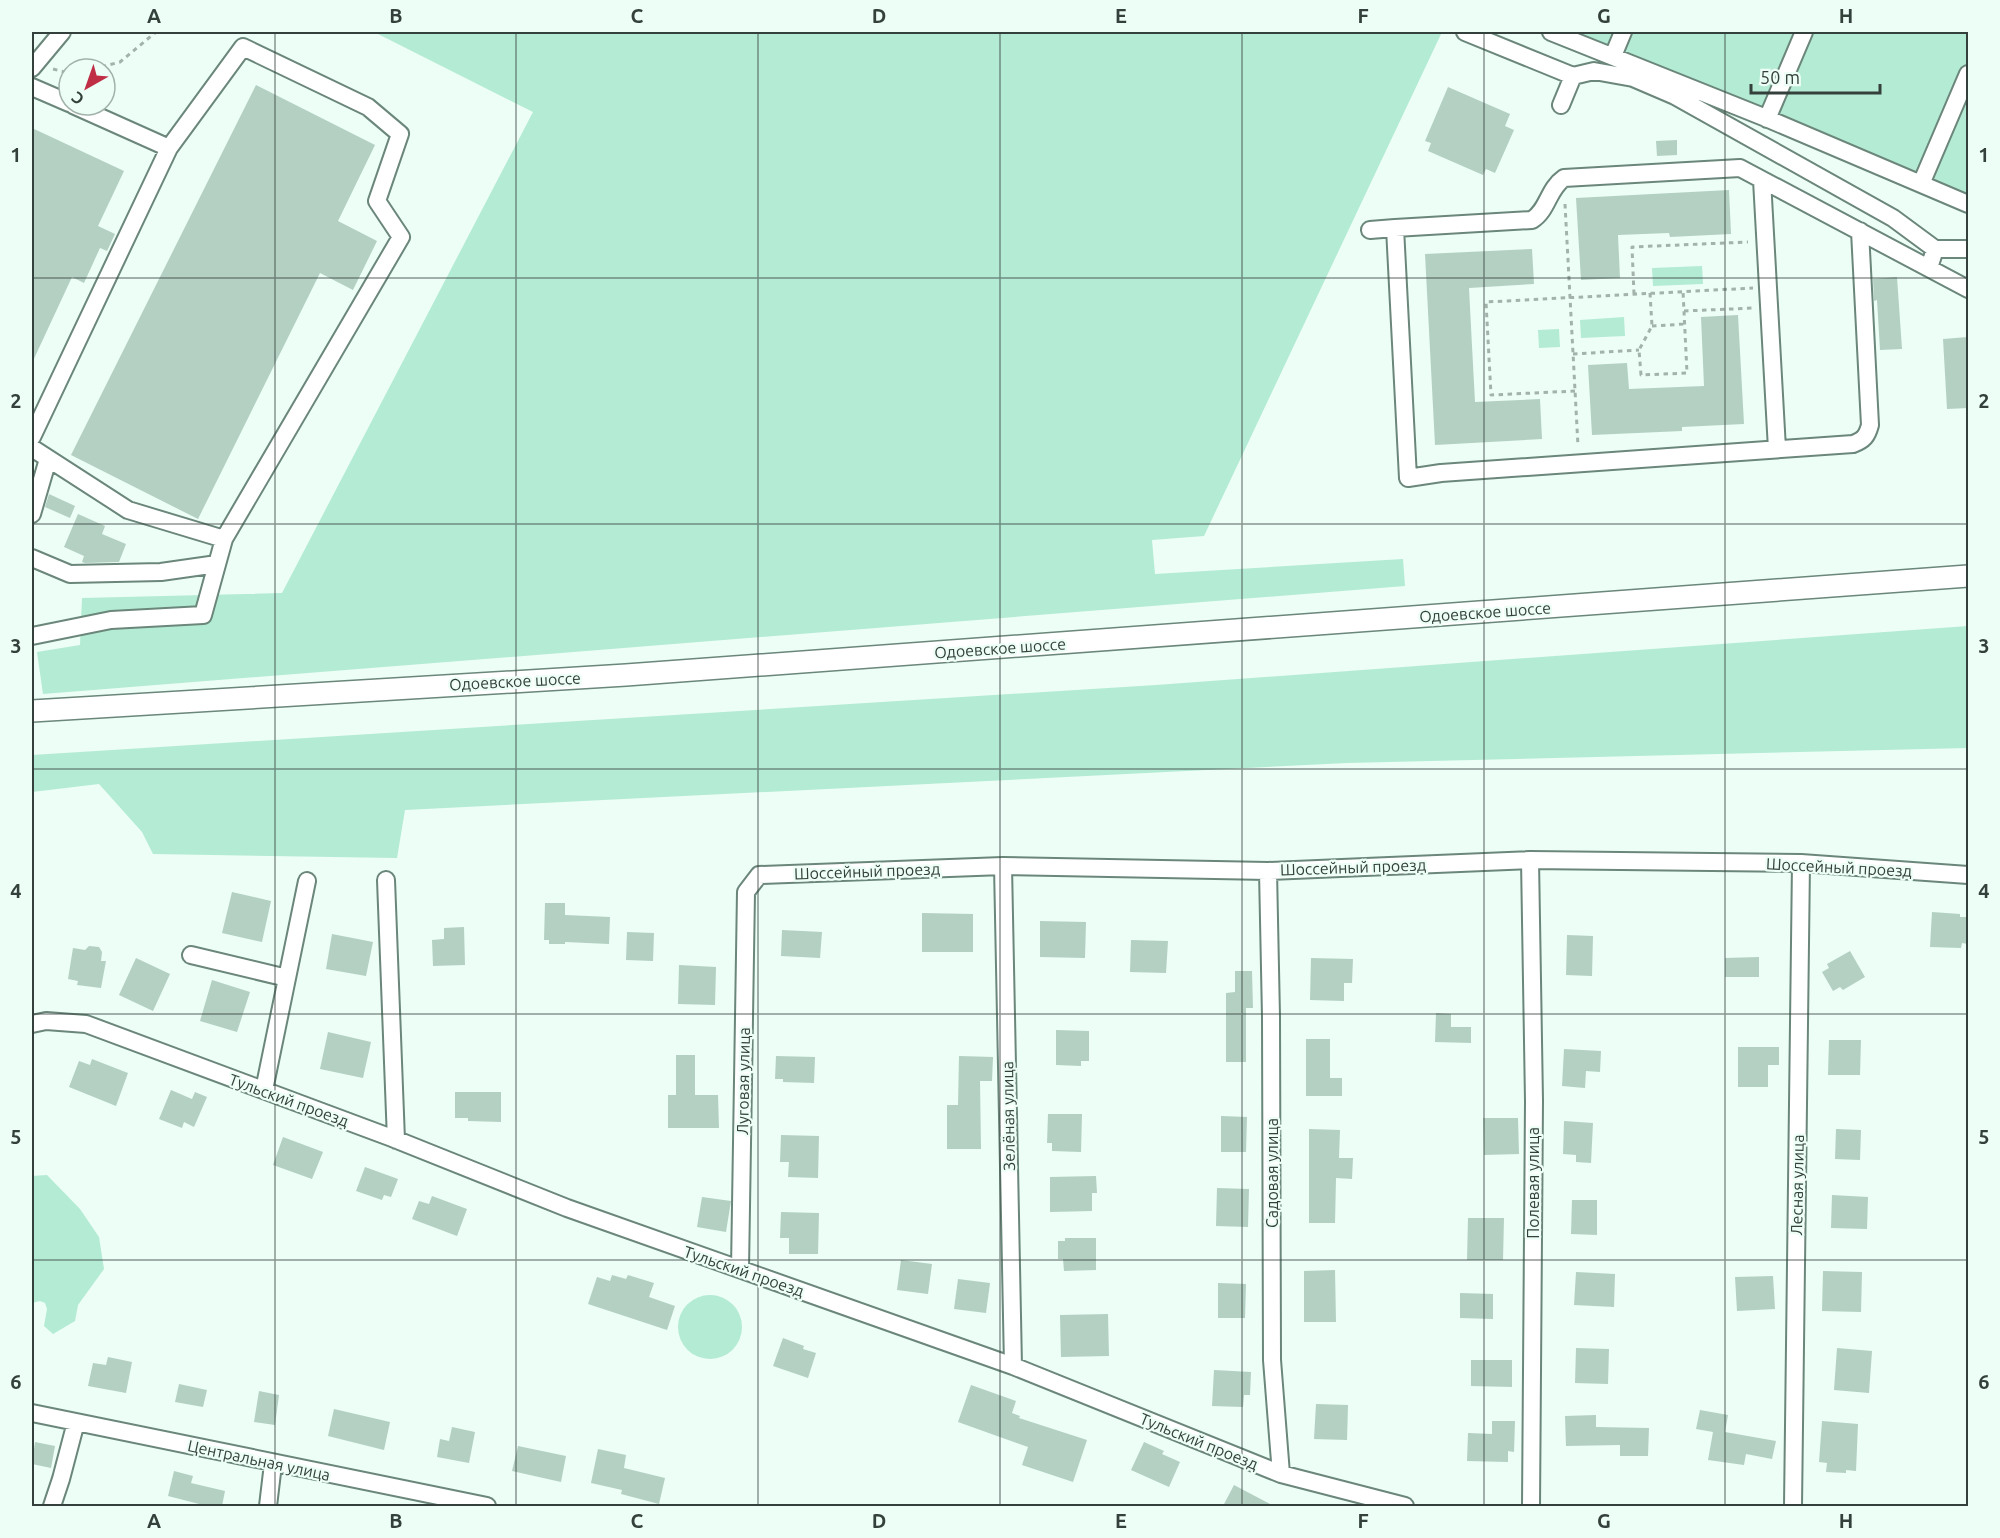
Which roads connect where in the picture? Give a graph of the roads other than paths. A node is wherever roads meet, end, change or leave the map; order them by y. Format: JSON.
{"nodes":[{"id":1,"x":62,"y":32,"type":"edge"},
{"id":2,"x":1465,"y":32,"type":"edge"},
{"id":3,"x":1551,"y":32,"type":"edge"},
{"id":4,"x":1623,"y":32,"type":"edge"},
{"id":5,"x":1804,"y":32,"type":"edge"},
{"id":6,"x":1613,"y":56,"type":"junction"},
{"id":7,"x":32,"y":68,"type":"edge"},
{"id":8,"x":1968,"y":74,"type":"edge"},
{"id":9,"x":1573,"y":76,"type":"junction"},
{"id":10,"x":32,"y":87,"type":"edge"},
{"id":11,"x":57,"y":98,"type":"edge"},
{"id":12,"x":1561,"y":105,"type":"dead end"},
{"id":13,"x":100,"y":117,"type":"edge"},
{"id":14,"x":1767,"y":118,"type":"junction"},
{"id":15,"x":169,"y":148,"type":"junction"},
{"id":16,"x":1762,"y":180,"type":"junction"},
{"id":17,"x":1921,"y":184,"type":"junction"},
{"id":18,"x":1968,"y":204,"type":"edge"},
{"id":19,"x":1395,"y":228,"type":"junction"},
{"id":20,"x":1370,"y":230,"type":"dead end"},
{"id":21,"x":1860,"y":231,"type":"junction"},
{"id":22,"x":1935,"y":249,"type":"junction"},
{"id":23,"x":1968,"y":249,"type":"edge"},
{"id":24,"x":1929,"y":268,"type":"junction"},
{"id":25,"x":1968,"y":289,"type":"edge"},
{"id":26,"x":32,"y":437,"type":"edge"},
{"id":27,"x":32,"y":448,"type":"edge"},
{"id":28,"x":1777,"y":449,"type":"junction"},
{"id":29,"x":48,"y":459,"type":"junction"},
{"id":30,"x":32,"y":514,"type":"edge"},
{"id":31,"x":224,"y":539,"type":"junction"},
{"id":32,"x":32,"y":558,"type":"edge"},
{"id":33,"x":217,"y":564,"type":"junction"},
{"id":34,"x":1968,"y":576,"type":"edge"},
{"id":35,"x":32,"y":636,"type":"edge"},
{"id":36,"x":32,"y":711,"type":"edge"},
{"id":37,"x":1530,"y":860,"type":"junction"},
{"id":38,"x":1801,"y":863,"type":"junction"},
{"id":39,"x":1003,"y":866,"type":"junction"},
{"id":40,"x":1268,"y":871,"type":"junction"},
{"id":41,"x":1968,"y":875,"type":"edge"},
{"id":42,"x":386,"y":880,"type":"dead end"},
{"id":43,"x":307,"y":881,"type":"dead end"},
{"id":44,"x":746,"y":892,"type":"joint"},
{"id":45,"x":191,"y":955,"type":"dead end"},
{"id":46,"x":287,"y":978,"type":"junction"},
{"id":47,"x":32,"y":1024,"type":"edge"},
{"id":48,"x":264,"y":1090,"type":"junction"},
{"id":49,"x":396,"y":1140,"type":"junction"},
{"id":50,"x":740,"y":1269,"type":"junction"},
{"id":51,"x":1013,"y":1366,"type":"junction"},
{"id":52,"x":32,"y":1413,"type":"edge"},
{"id":53,"x":76,"y":1422,"type":"junction"},
{"id":54,"x":273,"y":1464,"type":"junction"},
{"id":55,"x":1281,"y":1474,"type":"junction"},
{"id":56,"x":52,"y":1506,"type":"edge"},
{"id":57,"x":268,"y":1506,"type":"edge"},
{"id":58,"x":487,"y":1506,"type":"edge"},
{"id":59,"x":1405,"y":1506,"type":"edge"},
{"id":60,"x":1531,"y":1506,"type":"edge"},
{"id":61,"x":1793,"y":1506,"type":"edge"}],
"edges":[{"from":1,"to":7,"type":"street"},
{"from":2,"to":9,"type":"street"},
{"from":3,"to":6,"type":"street"},
{"from":4,"to":6,"type":"street"},
{"from":5,"to":14,"type":"street"},
{"from":6,"to":14,"type":"street"},
{"from":8,"to":17,"type":"street"},
{"from":9,"to":12,"type":"street"},
{"from":9,"to":22,"type":"street"},
{"from":10,"to":11,"type":"street"},
{"from":13,"to":15,"type":"street"},
{"from":14,"to":17,"type":"street"},
{"from":15,"to":26,"type":"street"},
{"from":15,"to":31,"type":"street"},
{"from":16,"to":19,"type":"street"},
{"from":16,"to":21,"type":"street"},
{"from":16,"to":28,"type":"street"},
{"from":17,"to":18,"type":"street"},
{"from":19,"to":20,"type":"street"},
{"from":19,"to":28,"type":"street"},
{"from":21,"to":24,"type":"street"},
{"from":21,"to":28,"type":"street"},
{"from":22,"to":23,"type":"street"},
{"from":22,"to":24,"type":"street"},
{"from":24,"to":25,"type":"street"},
{"from":27,"to":29,"type":"street"},
{"from":29,"to":30,"type":"street"},
{"from":29,"to":31,"type":"street"},
{"from":31,"to":33,"type":"street"},
{"from":32,"to":33,"type":"street"},
{"from":33,"to":35,"type":"street"},
{"from":34,"to":36,"type":"main road","name":"Одоевское шоссе"},
{"from":37,"to":38,"type":"street","name":"Шоссейный проезд"},
{"from":37,"to":40,"type":"street","name":"Шоссейный проезд"},
{"from":37,"to":60,"type":"street","name":"Полевая улица"},
{"from":38,"to":41,"type":"street","name":"Шоссейный проезд"},
{"from":38,"to":61,"type":"street","name":"Лесная улица"},
{"from":39,"to":40,"type":"street","name":"Шоссейный проезд"},
{"from":39,"to":44,"type":"street","name":"Шоссейный проезд"},
{"from":39,"to":51,"type":"street","name":"Зелёная улица"},
{"from":40,"to":55,"type":"street","name":"Садовая улица"},
{"from":42,"to":49,"type":"street"},
{"from":43,"to":46,"type":"street"},
{"from":44,"to":50,"type":"street","name":"Луговая улица"},
{"from":45,"to":46,"type":"street"},
{"from":46,"to":48,"type":"street"},
{"from":47,"to":48,"type":"street","name":"Тульский проезд"},
{"from":48,"to":49,"type":"street","name":"Тульский проезд"},
{"from":49,"to":50,"type":"street","name":"Тульский проезд"},
{"from":50,"to":51,"type":"street","name":"Тульский проезд"},
{"from":51,"to":55,"type":"street","name":"Тульский проезд"},
{"from":52,"to":53,"type":"street","name":"Центральная улица"},
{"from":53,"to":54,"type":"street","name":"Центральная улица"},
{"from":53,"to":56,"type":"street"},
{"from":54,"to":57,"type":"street"},
{"from":54,"to":58,"type":"street","name":"Центральная улица"},
{"from":55,"to":59,"type":"street","name":"Тульский проезд"}]}
